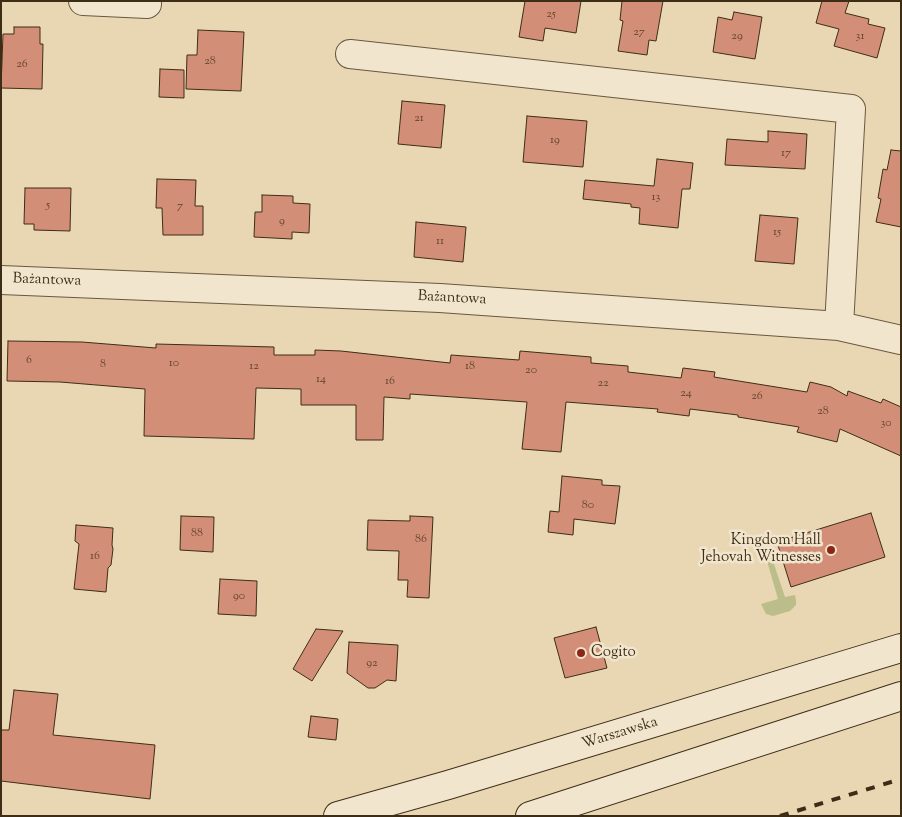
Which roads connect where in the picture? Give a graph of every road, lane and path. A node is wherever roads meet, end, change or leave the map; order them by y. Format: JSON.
{"nodes":[{"id":1,"x":83,"y":1,"type":"edge"},
{"id":2,"x":146,"y":4,"type":"dead end"},
{"id":3,"x":350,"y":54,"type":"dead end"},
{"id":4,"x":1,"y":280,"type":"edge"},
{"id":5,"x":839,"y":326,"type":"junction"},
{"id":6,"x":901,"y":340,"type":"edge"},
{"id":7,"x":901,"y":648,"type":"edge"},
{"id":8,"x":901,"y":696,"type":"edge"},
{"id":9,"x":338,"y":816,"type":"edge"},
{"id":10,"x":530,"y":816,"type":"edge"}],
"edges":[{"from":1,"to":2,"type":"street"},
{"from":3,"to":5,"type":"street"},
{"from":4,"to":5,"type":"street","name":"Bażantowa"},
{"from":5,"to":6,"type":"street","name":"Bażantowa"},
{"from":7,"to":9,"type":"street","name":"Warszawska"},
{"from":8,"to":10,"type":"street"}]}
